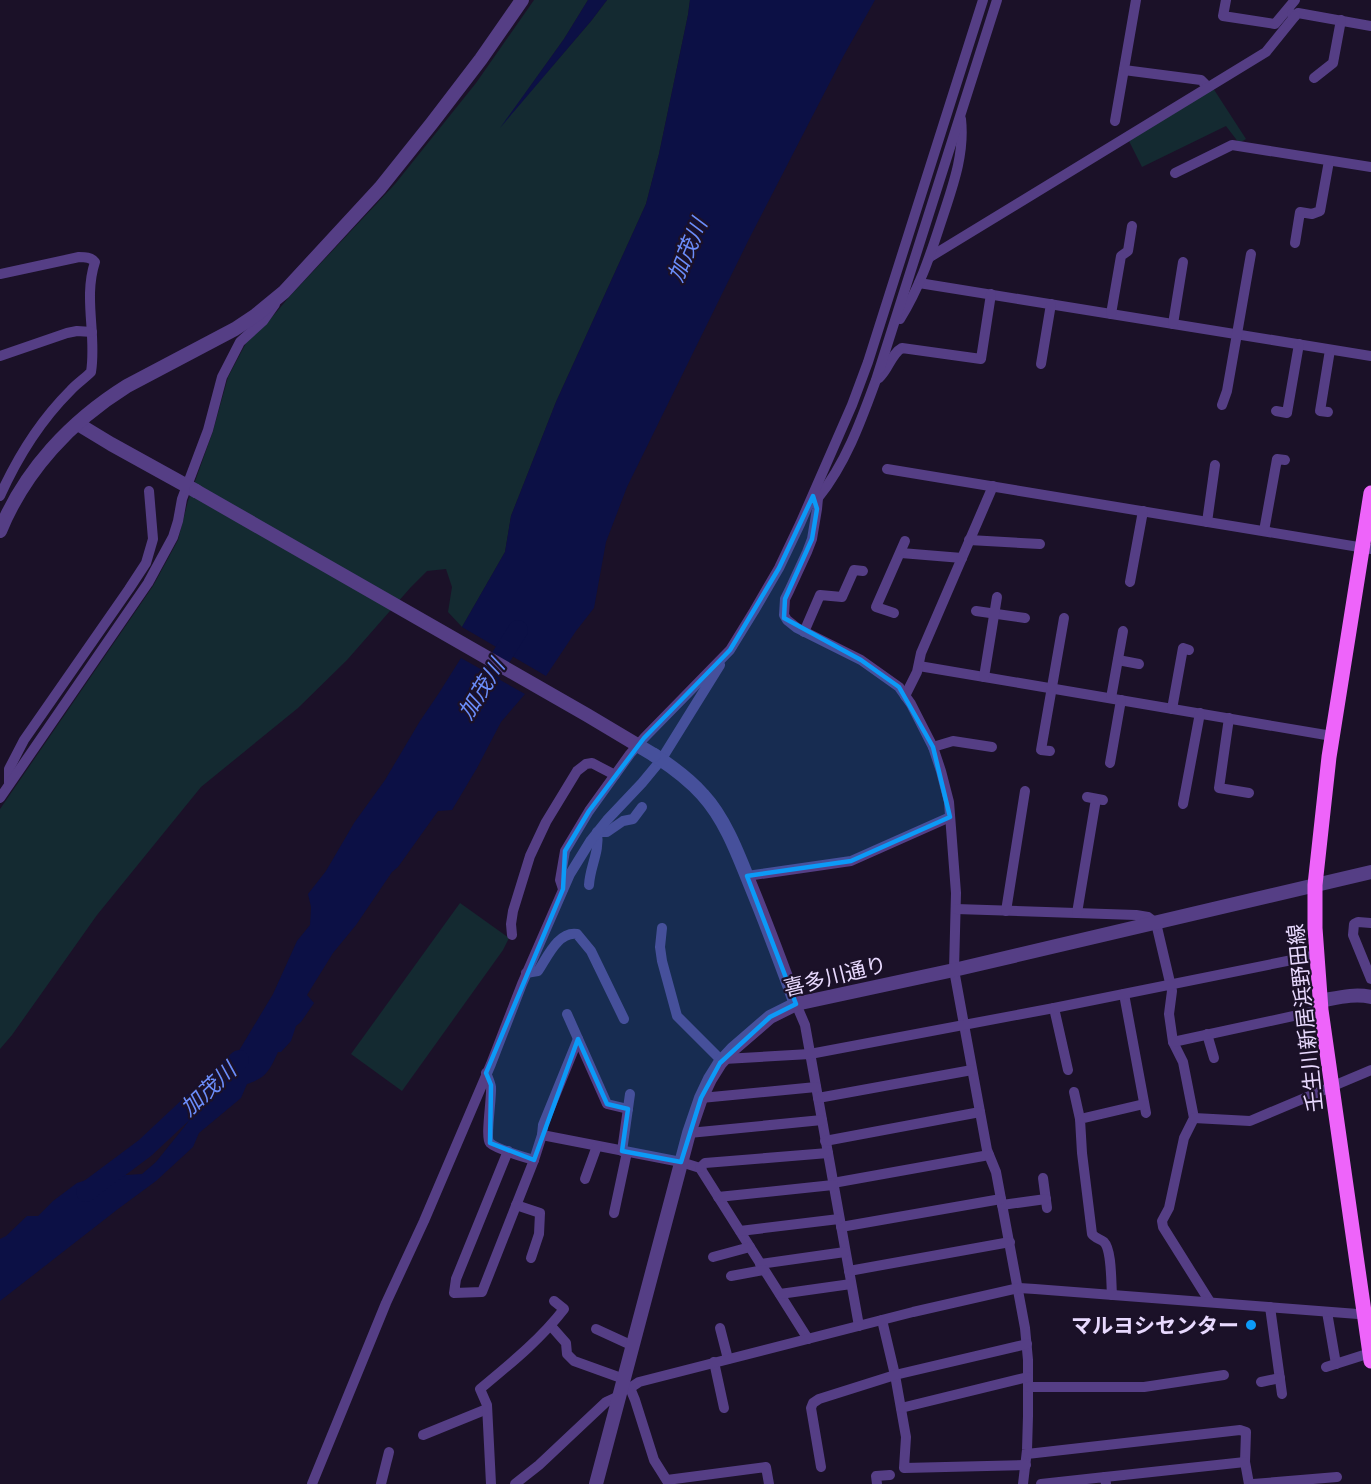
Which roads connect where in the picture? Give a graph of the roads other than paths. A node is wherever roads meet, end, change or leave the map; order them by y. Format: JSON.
{"nodes":[{"id":1,"x":522,"y":0,"type":"edge"},
{"id":2,"x":983,"y":0,"type":"edge"},
{"id":3,"x":997,"y":0,"type":"edge"},
{"id":4,"x":1136,"y":0,"type":"edge"},
{"id":5,"x":1226,"y":0,"type":"edge"},
{"id":6,"x":1295,"y":0,"type":"edge"},
{"id":7,"x":1291,"y":13,"type":"junction"},
{"id":8,"x":1341,"y":20,"type":"junction"},
{"id":9,"x":1371,"y":26,"type":"edge"},
{"id":10,"x":1124,"y":70,"type":"junction"},
{"id":11,"x":1314,"y":78,"type":"dead end"},
{"id":12,"x":1206,"y":84,"type":"junction"},
{"id":13,"x":960,"y":113,"type":"junction"},
{"id":14,"x":1115,"y":121,"type":"dead end"},
{"id":15,"x":1329,"y":161,"type":"junction"},
{"id":16,"x":1371,"y":167,"type":"edge"},
{"id":17,"x":1175,"y":173,"type":"dead end"},
{"id":18,"x":1132,"y":226,"type":"dead end"},
{"id":19,"x":1295,"y":243,"type":"dead end"},
{"id":20,"x":1251,"y":254,"type":"dead end"},
{"id":21,"x":930,"y":257,"type":"junction"},
{"id":22,"x":1183,"y":262,"type":"dead end"},
{"id":23,"x":0,"y":274,"type":"edge"},
{"id":24,"x":920,"y":283,"type":"junction"},
{"id":25,"x":284,"y":292,"type":"junction"},
{"id":26,"x":991,"y":294,"type":"junction"},
{"id":27,"x":1050,"y":304,"type":"junction"},
{"id":28,"x":1111,"y":314,"type":"junction"},
{"id":29,"x":1173,"y":324,"type":"junction"},
{"id":30,"x":893,"y":327,"type":"junction"},
{"id":31,"x":92,"y":332,"type":"junction"},
{"id":32,"x":1237,"y":334,"type":"junction"},
{"id":33,"x":1299,"y":344,"type":"junction"},
{"id":34,"x":1330,"y":350,"type":"junction"},
{"id":35,"x":0,"y":356,"type":"edge"},
{"id":36,"x":1371,"y":356,"type":"edge"},
{"id":37,"x":1041,"y":364,"type":"dead end"},
{"id":38,"x":876,"y":380,"type":"junction"},
{"id":39,"x":1222,"y":405,"type":"dead end"},
{"id":40,"x":1276,"y":411,"type":"dead end"},
{"id":41,"x":1328,"y":412,"type":"dead end"},
{"id":42,"x":78,"y":424,"type":"junction"},
{"id":43,"x":1285,"y":460,"type":"dead end"},
{"id":44,"x":1215,"y":465,"type":"dead end"},
{"id":45,"x":887,"y":469,"type":"dead end"},
{"id":46,"x":187,"y":486,"type":"junction"},
{"id":47,"x":993,"y":486,"type":"junction"},
{"id":48,"x":149,"y":491,"type":"dead end"},
{"id":49,"x":1371,"y":493,"type":"edge"},
{"id":50,"x":0,"y":496,"type":"edge"},
{"id":51,"x":815,"y":497,"type":"junction"},
{"id":52,"x":1143,"y":511,"type":"junction"},
{"id":53,"x":1207,"y":522,"type":"junction"},
{"id":54,"x":1,"y":526,"type":"edge"},
{"id":55,"x":1264,"y":531,"type":"junction"},
{"id":56,"x":969,"y":540,"type":"junction"},
{"id":57,"x":905,"y":541,"type":"dead end"},
{"id":58,"x":1040,"y":544,"type":"dead end"},
{"id":59,"x":1367,"y":548,"type":"edge"},
{"id":60,"x":901,"y":553,"type":"junction"},
{"id":61,"x":962,"y":558,"type":"junction"},
{"id":62,"x":863,"y":571,"type":"dead end"},
{"id":63,"x":1130,"y":582,"type":"dead end"},
{"id":64,"x":998,"y":597,"type":"dead end"},
{"id":65,"x":976,"y":611,"type":"dead end"},
{"id":66,"x":894,"y":613,"type":"dead end"},
{"id":67,"x":995,"y":614,"type":"junction"},
{"id":68,"x":1025,"y":618,"type":"dead end"},
{"id":69,"x":1064,"y":618,"type":"dead end"},
{"id":70,"x":1123,"y":631,"type":"dead end"},
{"id":71,"x":804,"y":632,"type":"junction"},
{"id":72,"x":730,"y":650,"type":"junction"},
{"id":73,"x":1189,"y":650,"type":"dead end"},
{"id":74,"x":1118,"y":660,"type":"junction"},
{"id":75,"x":1139,"y":664,"type":"dead end"},
{"id":76,"x":919,"y":666,"type":"junction"},
{"id":77,"x":984,"y":677,"type":"junction"},
{"id":78,"x":1051,"y":688,"type":"junction"},
{"id":79,"x":905,"y":696,"type":"junction"},
{"id":80,"x":1116,"y":699,"type":"junction"},
{"id":81,"x":1172,"y":709,"type":"junction"},
{"id":82,"x":1200,"y":713,"type":"junction"},
{"id":83,"x":1229,"y":718,"type":"junction"},
{"id":84,"x":1332,"y":736,"type":"junction"},
{"id":85,"x":933,"y":747,"type":"junction"},
{"id":86,"x":992,"y":747,"type":"dead end"},
{"id":87,"x":1050,"y":751,"type":"dead end"},
{"id":88,"x":657,"y":757,"type":"junction"},
{"id":89,"x":1110,"y":763,"type":"dead end"},
{"id":90,"x":615,"y":776,"type":"junction"},
{"id":91,"x":9,"y":786,"type":"junction"},
{"id":92,"x":1025,"y":791,"type":"dead end"},
{"id":93,"x":1249,"y":793,"type":"dead end"},
{"id":94,"x":0,"y":798,"type":"edge"},
{"id":95,"x":1095,"y":798,"type":"dead end"},
{"id":96,"x":1184,"y":804,"type":"dead end"},
{"id":97,"x":642,"y":807,"type":"dead end"},
{"id":98,"x":950,"y":817,"type":"junction"},
{"id":99,"x":597,"y":832,"type":"junction"},
{"id":100,"x":1371,"y":872,"type":"edge"},
{"id":101,"x":747,"y":876,"type":"junction"},
{"id":102,"x":589,"y":885,"type":"dead end"},
{"id":103,"x":1315,"y":885,"type":"junction"},
{"id":104,"x":562,"y":889,"type":"junction"},
{"id":105,"x":956,"y":909,"type":"junction"},
{"id":106,"x":1006,"y":911,"type":"junction"},
{"id":107,"x":1077,"y":913,"type":"junction"},
{"id":108,"x":1156,"y":923,"type":"junction"},
{"id":109,"x":1371,"y":923,"type":"edge"},
{"id":110,"x":662,"y":928,"type":"dead end"},
{"id":111,"x":512,"y":935,"type":"dead end"},
{"id":112,"x":1317,"y":955,"type":"junction"},
{"id":113,"x":954,"y":970,"type":"junction"},
{"id":114,"x":1370,"y":972,"type":"edge"},
{"id":115,"x":526,"y":973,"type":"junction"},
{"id":116,"x":1171,"y":984,"type":"junction"},
{"id":117,"x":1371,"y":993,"type":"edge"},
{"id":118,"x":1124,"y":994,"type":"junction"},
{"id":119,"x":796,"y":1004,"type":"junction"},
{"id":120,"x":1321,"y":1006,"type":"junction"},
{"id":121,"x":1054,"y":1008,"type":"junction"},
{"id":122,"x":567,"y":1014,"type":"dead end"},
{"id":123,"x":624,"y":1019,"type":"dead end"},
{"id":124,"x":964,"y":1025,"type":"junction"},
{"id":125,"x":1207,"y":1035,"type":"junction"},
{"id":126,"x":578,"y":1038,"type":"junction"},
{"id":127,"x":1173,"y":1042,"type":"junction"},
{"id":128,"x":810,"y":1054,"type":"junction"},
{"id":129,"x":1214,"y":1058,"type":"dead end"},
{"id":130,"x":723,"y":1060,"type":"junction"},
{"id":131,"x":972,"y":1070,"type":"junction"},
{"id":132,"x":1068,"y":1070,"type":"dead end"},
{"id":133,"x":1371,"y":1070,"type":"edge"},
{"id":134,"x":486,"y":1073,"type":"junction"},
{"id":135,"x":1332,"y":1087,"type":"junction"},
{"id":136,"x":1074,"y":1092,"type":"dead end"},
{"id":137,"x":817,"y":1093,"type":"junction"},
{"id":138,"x":630,"y":1094,"type":"dead end"},
{"id":139,"x":701,"y":1098,"type":"junction"},
{"id":140,"x":628,"y":1109,"type":"junction"},
{"id":141,"x":980,"y":1112,"type":"junction"},
{"id":142,"x":1194,"y":1118,"type":"junction"},
{"id":143,"x":1080,"y":1119,"type":"junction"},
{"id":144,"x":822,"y":1120,"type":"junction"},
{"id":145,"x":689,"y":1133,"type":"junction"},
{"id":146,"x":542,"y":1136,"type":"junction"},
{"id":147,"x":825,"y":1141,"type":"junction"},
{"id":148,"x":597,"y":1146,"type":"junction"},
{"id":149,"x":508,"y":1151,"type":"junction"},
{"id":150,"x":624,"y":1151,"type":"junction"},
{"id":151,"x":828,"y":1153,"type":"junction"},
{"id":152,"x":989,"y":1155,"type":"junction"},
{"id":153,"x":534,"y":1160,"type":"junction"},
{"id":154,"x":681,"y":1162,"type":"junction"},
{"id":155,"x":700,"y":1167,"type":"junction"},
{"id":156,"x":1043,"y":1178,"type":"dead end"},
{"id":157,"x":585,"y":1179,"type":"dead end"},
{"id":158,"x":833,"y":1184,"type":"junction"},
{"id":159,"x":718,"y":1197,"type":"junction"},
{"id":160,"x":1002,"y":1202,"type":"junction"},
{"id":161,"x":516,"y":1205,"type":"junction"},
{"id":162,"x":614,"y":1213,"type":"dead end"},
{"id":163,"x":840,"y":1223,"type":"junction"},
{"id":164,"x":740,"y":1231,"type":"junction"},
{"id":165,"x":1010,"y":1242,"type":"junction"},
{"id":166,"x":750,"y":1246,"type":"junction"},
{"id":167,"x":845,"y":1252,"type":"junction"},
{"id":168,"x":531,"y":1257,"type":"dead end"},
{"id":169,"x":712,"y":1257,"type":"dead end"},
{"id":170,"x":762,"y":1267,"type":"junction"},
{"id":171,"x":849,"y":1271,"type":"junction"},
{"id":172,"x":731,"y":1276,"type":"dead end"},
{"id":173,"x":851,"y":1284,"type":"junction"},
{"id":174,"x":1019,"y":1288,"type":"junction"},
{"id":175,"x":780,"y":1294,"type":"junction"},
{"id":176,"x":1112,"y":1295,"type":"junction"},
{"id":177,"x":554,"y":1301,"type":"dead end"},
{"id":178,"x":1210,"y":1302,"type":"junction"},
{"id":179,"x":1270,"y":1307,"type":"junction"},
{"id":180,"x":1327,"y":1312,"type":"junction"},
{"id":181,"x":1368,"y":1315,"type":"edge"},
{"id":182,"x":882,"y":1320,"type":"junction"},
{"id":183,"x":551,"y":1326,"type":"junction"},
{"id":184,"x":859,"y":1326,"type":"junction"},
{"id":185,"x":720,"y":1328,"type":"dead end"},
{"id":186,"x":596,"y":1329,"type":"dead end"},
{"id":187,"x":808,"y":1339,"type":"junction"},
{"id":188,"x":1027,"y":1344,"type":"junction"},
{"id":189,"x":633,"y":1346,"type":"junction"},
{"id":190,"x":1370,"y":1357,"type":"edge"},
{"id":191,"x":728,"y":1359,"type":"junction"},
{"id":192,"x":714,"y":1362,"type":"junction"},
{"id":193,"x":895,"y":1375,"type":"junction"},
{"id":194,"x":1224,"y":1376,"type":"dead end"},
{"id":195,"x":1280,"y":1378,"type":"junction"},
{"id":196,"x":1028,"y":1382,"type":"junction"},
{"id":197,"x":1261,"y":1382,"type":"dead end"},
{"id":198,"x":624,"y":1387,"type":"junction"},
{"id":199,"x":1282,"y":1394,"type":"dead end"},
{"id":200,"x":724,"y":1408,"type":"dead end"},
{"id":201,"x":901,"y":1408,"type":"junction"},
{"id":202,"x":487,"y":1409,"type":"junction"},
{"id":203,"x":423,"y":1435,"type":"dead end"},
{"id":204,"x":389,"y":1452,"type":"dead end"},
{"id":205,"x":1026,"y":1459,"type":"junction"},
{"id":206,"x":1245,"y":1462,"type":"junction"},
{"id":207,"x":821,"y":1467,"type":"dead end"},
{"id":208,"x":890,"y":1475,"type":"dead end"},
{"id":209,"x":1337,"y":1477,"type":"dead end"},
{"id":210,"x":1105,"y":1480,"type":"edge"},
{"id":211,"x":313,"y":1482,"type":"edge"},
{"id":212,"x":668,"y":1482,"type":"edge"},
{"id":213,"x":381,"y":1484,"type":"edge"},
{"id":214,"x":491,"y":1484,"type":"edge"},
{"id":215,"x":515,"y":1484,"type":"edge"},
{"id":216,"x":596,"y":1484,"type":"edge"},
{"id":217,"x":769,"y":1484,"type":"edge"},
{"id":218,"x":877,"y":1484,"type":"edge"},
{"id":219,"x":1023,"y":1484,"type":"edge"},
{"id":220,"x":1041,"y":1484,"type":"edge"},
{"id":221,"x":1251,"y":1484,"type":"edge"}],
"edges":[{"from":1,"to":25,"type":"street"},
{"from":2,"to":51,"type":"street"},
{"from":3,"to":13,"type":"street"},
{"from":4,"to":10,"type":"street"},
{"from":5,"to":7,"type":"street"},
{"from":6,"to":7,"type":"street"},
{"from":7,"to":8,"type":"street"},
{"from":7,"to":12,"type":"street"},
{"from":8,"to":9,"type":"street"},
{"from":8,"to":11,"type":"street"},
{"from":10,"to":12,"type":"street"},
{"from":10,"to":14,"type":"street"},
{"from":12,"to":21,"type":"street"},
{"from":13,"to":21,"type":"street"},
{"from":13,"to":30,"type":"street"},
{"from":15,"to":16,"type":"street"},
{"from":15,"to":17,"type":"street"},
{"from":15,"to":19,"type":"street"},
{"from":18,"to":28,"type":"street"},
{"from":20,"to":32,"type":"street"},
{"from":21,"to":24,"type":"street"},
{"from":22,"to":29,"type":"street"},
{"from":23,"to":31,"type":"street"},
{"from":24,"to":26,"type":"street"},
{"from":24,"to":30,"type":"street"},
{"from":25,"to":42,"type":"street"},
{"from":25,"to":46,"type":"street"},
{"from":26,"to":27,"type":"street"},
{"from":26,"to":38,"type":"street"},
{"from":27,"to":28,"type":"street"},
{"from":27,"to":37,"type":"street"},
{"from":28,"to":29,"type":"street"},
{"from":29,"to":32,"type":"street"},
{"from":30,"to":38,"type":"street"},
{"from":31,"to":35,"type":"street"},
{"from":31,"to":50,"type":"street"},
{"from":32,"to":33,"type":"street"},
{"from":32,"to":39,"type":"street"},
{"from":33,"to":34,"type":"street"},
{"from":33,"to":40,"type":"street"},
{"from":34,"to":36,"type":"street"},
{"from":34,"to":41,"type":"street"},
{"from":38,"to":51,"type":"street"},
{"from":42,"to":46,"type":"street"},
{"from":42,"to":54,"type":"street"},
{"from":43,"to":55,"type":"street"},
{"from":44,"to":53,"type":"street"},
{"from":45,"to":47,"type":"street"},
{"from":46,"to":88,"type":"street","bridge":true},
{"from":46,"to":91,"type":"street"},
{"from":47,"to":52,"type":"street"},
{"from":47,"to":56,"type":"street"},
{"from":48,"to":91,"type":"street"},
{"from":49,"to":59,"type":"main road","name":"壬生川新居浜野田線"},
{"from":51,"to":71,"type":"street"},
{"from":51,"to":72,"type":"street"},
{"from":52,"to":53,"type":"street"},
{"from":52,"to":63,"type":"street"},
{"from":53,"to":55,"type":"street"},
{"from":55,"to":59,"type":"street"},
{"from":56,"to":58,"type":"street"},
{"from":56,"to":61,"type":"street"},
{"from":57,"to":60,"type":"street"},
{"from":59,"to":84,"type":"main road","name":"壬生川新居浜野田線"},
{"from":60,"to":61,"type":"street"},
{"from":60,"to":66,"type":"street"},
{"from":61,"to":76,"type":"street"},
{"from":62,"to":71,"type":"street"},
{"from":64,"to":67,"type":"street"},
{"from":65,"to":67,"type":"street"},
{"from":67,"to":68,"type":"street"},
{"from":67,"to":77,"type":"street"},
{"from":69,"to":78,"type":"street"},
{"from":70,"to":74,"type":"street"},
{"from":71,"to":79,"type":"street"},
{"from":72,"to":88,"type":"street"},
{"from":72,"to":90,"type":"street"},
{"from":73,"to":81,"type":"street"},
{"from":74,"to":75,"type":"street"},
{"from":74,"to":80,"type":"street"},
{"from":76,"to":77,"type":"street"},
{"from":76,"to":79,"type":"street"},
{"from":77,"to":78,"type":"street"},
{"from":78,"to":80,"type":"street"},
{"from":78,"to":87,"type":"street"},
{"from":79,"to":85,"type":"street"},
{"from":80,"to":81,"type":"street"},
{"from":80,"to":89,"type":"street"},
{"from":81,"to":82,"type":"street"},
{"from":82,"to":83,"type":"street"},
{"from":82,"to":96,"type":"street"},
{"from":83,"to":84,"type":"street"},
{"from":83,"to":93,"type":"street"},
{"from":84,"to":103,"type":"main road","name":"壬生川新居浜野田線"},
{"from":85,"to":86,"type":"street"},
{"from":85,"to":98,"type":"street"},
{"from":88,"to":99,"type":"street"},
{"from":88,"to":101,"type":"street"},
{"from":90,"to":104,"type":"street"},
{"from":90,"to":111,"type":"street"},
{"from":91,"to":94,"type":"street"},
{"from":92,"to":106,"type":"street"},
{"from":95,"to":107,"type":"street"},
{"from":97,"to":99,"type":"street"},
{"from":98,"to":101,"type":"street"},
{"from":98,"to":105,"type":"street"},
{"from":99,"to":102,"type":"street"},
{"from":99,"to":104,"type":"street"},
{"from":100,"to":103,"type":"street","name":"喜多川通り"},
{"from":101,"to":119,"type":"street"},
{"from":103,"to":108,"type":"street","name":"喜多川通り"},
{"from":103,"to":112,"type":"main road","name":"壬生川新居浜野田線"},
{"from":104,"to":115,"type":"street"},
{"from":105,"to":106,"type":"street"},
{"from":105,"to":113,"type":"street"},
{"from":106,"to":107,"type":"street"},
{"from":107,"to":108,"type":"street"},
{"from":108,"to":113,"type":"street","name":"喜多川通り"},
{"from":108,"to":116,"type":"street"},
{"from":109,"to":114,"type":"street"},
{"from":110,"to":130,"type":"street"},
{"from":112,"to":116,"type":"street"},
{"from":112,"to":120,"type":"main road","name":"壬生川新居浜野田線"},
{"from":113,"to":119,"type":"street","name":"喜多川通り"},
{"from":113,"to":124,"type":"street"},
{"from":115,"to":123,"type":"street"},
{"from":115,"to":134,"type":"street"},
{"from":116,"to":118,"type":"street"},
{"from":116,"to":127,"type":"street"},
{"from":117,"to":120,"type":"street"},
{"from":118,"to":121,"type":"street"},
{"from":118,"to":143,"type":"street"},
{"from":119,"to":128,"type":"street"},
{"from":119,"to":130,"type":"street","name":"喜多川通り"},
{"from":120,"to":125,"type":"street"},
{"from":120,"to":135,"type":"main road","name":"壬生川新居浜野田線"},
{"from":121,"to":124,"type":"street"},
{"from":121,"to":132,"type":"street"},
{"from":122,"to":126,"type":"street"},
{"from":124,"to":128,"type":"street"},
{"from":124,"to":131,"type":"street"},
{"from":125,"to":127,"type":"street"},
{"from":125,"to":129,"type":"street"},
{"from":126,"to":140,"type":"street"},
{"from":126,"to":146,"type":"street"},
{"from":127,"to":142,"type":"street"},
{"from":128,"to":130,"type":"street"},
{"from":128,"to":137,"type":"street"},
{"from":130,"to":139,"type":"street","name":"喜多川通り"},
{"from":131,"to":137,"type":"street"},
{"from":131,"to":141,"type":"street"},
{"from":133,"to":135,"type":"street"},
{"from":134,"to":149,"type":"street"},
{"from":134,"to":211,"type":"street"},
{"from":135,"to":142,"type":"street"},
{"from":135,"to":181,"type":"main road","name":"壬生川新居浜野田線"},
{"from":136,"to":143,"type":"street"},
{"from":137,"to":139,"type":"street"},
{"from":137,"to":144,"type":"street"},
{"from":138,"to":140,"type":"street"},
{"from":139,"to":145,"type":"street","name":"喜多川通り"},
{"from":140,"to":150,"type":"street"},
{"from":141,"to":147,"type":"street"},
{"from":141,"to":152,"type":"street"},
{"from":142,"to":178,"type":"street"},
{"from":143,"to":176,"type":"street"},
{"from":144,"to":145,"type":"street"},
{"from":144,"to":147,"type":"street"},
{"from":145,"to":154,"type":"street","name":"喜多川通り"},
{"from":146,"to":148,"type":"street"},
{"from":146,"to":153,"type":"street"},
{"from":147,"to":151,"type":"street"},
{"from":148,"to":150,"type":"street"},
{"from":148,"to":157,"type":"street"},
{"from":149,"to":153,"type":"street"},
{"from":149,"to":161,"type":"street"},
{"from":150,"to":154,"type":"street"},
{"from":150,"to":162,"type":"street"},
{"from":151,"to":155,"type":"street"},
{"from":151,"to":158,"type":"street"},
{"from":152,"to":158,"type":"street"},
{"from":152,"to":160,"type":"street"},
{"from":153,"to":161,"type":"street"},
{"from":154,"to":155,"type":"street"},
{"from":154,"to":189,"type":"street","name":"喜多川通り"},
{"from":155,"to":159,"type":"street"},
{"from":156,"to":160,"type":"street"},
{"from":158,"to":159,"type":"street"},
{"from":158,"to":163,"type":"street"},
{"from":159,"to":164,"type":"street"},
{"from":160,"to":163,"type":"street"},
{"from":160,"to":165,"type":"street"},
{"from":161,"to":168,"type":"street"},
{"from":163,"to":164,"type":"street"},
{"from":163,"to":167,"type":"street"},
{"from":164,"to":166,"type":"street"},
{"from":165,"to":171,"type":"street"},
{"from":165,"to":174,"type":"street"},
{"from":166,"to":169,"type":"street"},
{"from":166,"to":170,"type":"street"},
{"from":167,"to":170,"type":"street"},
{"from":167,"to":171,"type":"street"},
{"from":170,"to":172,"type":"street"},
{"from":170,"to":175,"type":"street"},
{"from":171,"to":173,"type":"street"},
{"from":173,"to":175,"type":"street"},
{"from":173,"to":184,"type":"street"},
{"from":174,"to":176,"type":"street"},
{"from":174,"to":182,"type":"street"},
{"from":174,"to":188,"type":"street"},
{"from":175,"to":187,"type":"street"},
{"from":176,"to":178,"type":"street"},
{"from":177,"to":183,"type":"street"},
{"from":178,"to":179,"type":"street"},
{"from":179,"to":180,"type":"street"},
{"from":179,"to":195,"type":"street"},
{"from":180,"to":181,"type":"street"},
{"from":180,"to":190,"type":"street"},
{"from":181,"to":190,"type":"main road","name":"壬生川新居浜野田線"},
{"from":182,"to":184,"type":"street"},
{"from":182,"to":193,"type":"street"},
{"from":183,"to":198,"type":"street"},
{"from":183,"to":202,"type":"street"},
{"from":184,"to":187,"type":"street"},
{"from":185,"to":191,"type":"street"},
{"from":186,"to":189,"type":"street"},
{"from":187,"to":191,"type":"street"},
{"from":188,"to":193,"type":"street"},
{"from":188,"to":196,"type":"street"},
{"from":189,"to":198,"type":"street","name":"喜多川通り"},
{"from":191,"to":192,"type":"street"},
{"from":192,"to":198,"type":"street"},
{"from":192,"to":200,"type":"street"},
{"from":193,"to":201,"type":"street"},
{"from":193,"to":207,"type":"street"},
{"from":194,"to":196,"type":"street"},
{"from":195,"to":197,"type":"street"},
{"from":195,"to":199,"type":"street"},
{"from":196,"to":201,"type":"street"},
{"from":196,"to":205,"type":"street"},
{"from":198,"to":212,"type":"street"},
{"from":198,"to":215,"type":"street"},
{"from":198,"to":216,"type":"street","name":"喜多川通り"},
{"from":201,"to":205,"type":"street"},
{"from":202,"to":203,"type":"street"},
{"from":202,"to":214,"type":"street"},
{"from":204,"to":213,"type":"street"},
{"from":205,"to":206,"type":"street"},
{"from":205,"to":219,"type":"street"},
{"from":206,"to":210,"type":"street"},
{"from":206,"to":221,"type":"street"},
{"from":208,"to":218,"type":"street"},
{"from":209,"to":221,"type":"street"},
{"from":210,"to":220,"type":"street"},
{"from":212,"to":217,"type":"street"}]}
